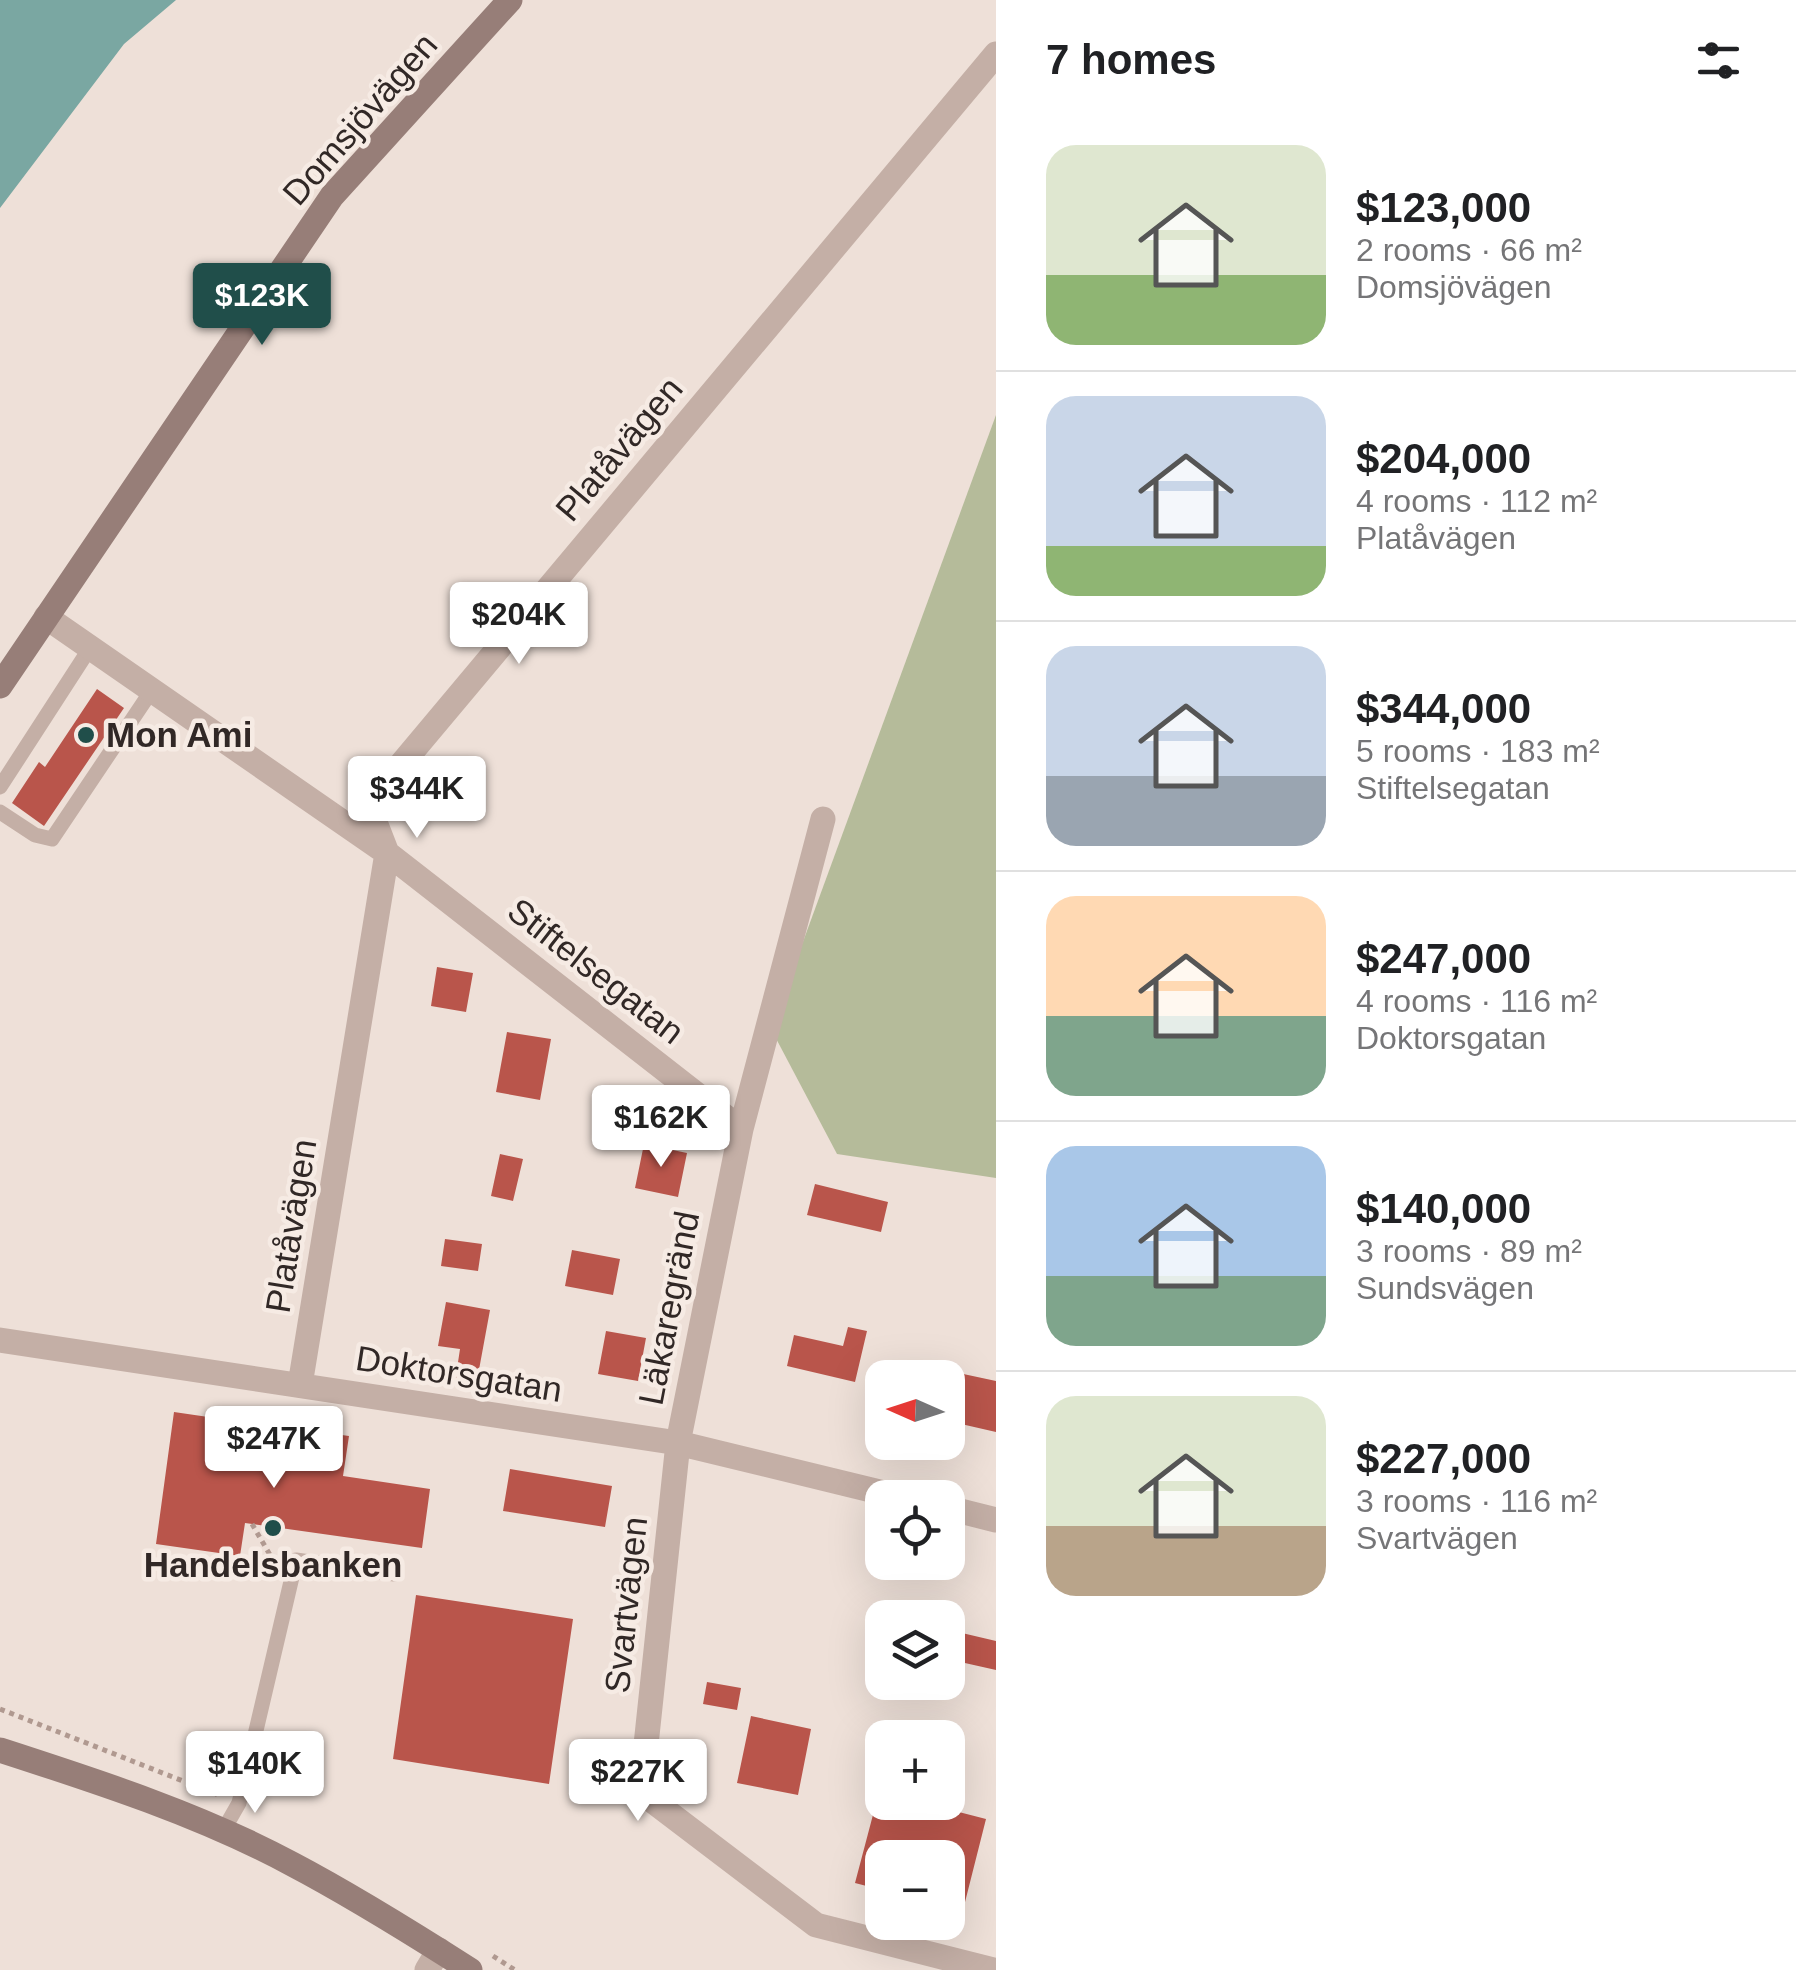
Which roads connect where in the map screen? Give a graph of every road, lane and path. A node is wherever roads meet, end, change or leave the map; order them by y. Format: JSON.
{"nodes":[{"id":1,"x":510,"y":0,"type":"edge"},
{"id":2,"x":996,"y":54,"type":"edge"},
{"id":3,"x":46,"y":617,"type":"junction"},
{"id":4,"x":90,"y":648,"type":"junction"},
{"id":5,"x":0,"y":686,"type":"edge"},
{"id":6,"x":152,"y":690,"type":"junction"},
{"id":7,"x":0,"y":787,"type":"edge"},
{"id":8,"x":0,"y":812,"type":"edge"},
{"id":9,"x":823,"y":819,"type":"dead end"},
{"id":10,"x":387,"y":853,"type":"junction"},
{"id":11,"x":741,"y":1129,"type":"junction"},
{"id":12,"x":0,"y":1340,"type":"edge"},
{"id":13,"x":274,"y":1382,"type":"junction"},
{"id":14,"x":300,"y":1386,"type":"junction"},
{"id":15,"x":678,"y":1443,"type":"junction"},
{"id":16,"x":262,"y":1460,"type":"dead end"},
{"id":17,"x":865,"y":1489,"type":"edge"},
{"id":18,"x":965,"y":1512,"type":"edge"},
{"id":19,"x":996,"y":1520,"type":"edge"},
{"id":20,"x":394,"y":1574,"type":"dead end"},
{"id":21,"x":0,"y":1750,"type":"edge"},
{"id":22,"x":224,"y":1832,"type":"junction"},
{"id":23,"x":433,"y":1960,"type":"edge"},
{"id":24,"x":470,"y":1970,"type":"edge"},
{"id":25,"x":993,"y":1970,"type":"edge"}],
"edges":[{"from":1,"to":3,"type":"street","name":"Domsjövägen"},
{"from":2,"to":10,"type":"street","name":"Platåvägen"},
{"from":3,"to":4,"type":"street","name":"Stiftelsegatan"},
{"from":3,"to":5,"type":"street","name":"Domsjövägen"},
{"from":4,"to":6,"type":"street","name":"Stiftelsegatan"},
{"from":4,"to":7,"type":"lane"},
{"from":6,"to":8,"type":"lane"},
{"from":6,"to":10,"type":"street","name":"Stiftelsegatan"},
{"from":9,"to":11,"type":"street"},
{"from":10,"to":11,"type":"street","name":"Stiftelsegatan"},
{"from":10,"to":14,"type":"street","name":"Platåvägen"},
{"from":11,"to":15,"type":"street","name":"Läkaregränd"},
{"from":12,"to":13,"type":"street","name":"Doktorsgatan"},
{"from":13,"to":14,"type":"street","name":"Doktorsgatan"},
{"from":13,"to":16,"type":"path"},
{"from":14,"to":15,"type":"street","name":"Doktorsgatan"},
{"from":15,"to":17,"type":"street","name":"Doktorsgatan"},
{"from":15,"to":25,"type":"street","name":"Svartvägen"},
{"from":18,"to":19,"type":"street"},
{"from":20,"to":22,"type":"lane"},
{"from":21,"to":22,"type":"street"},
{"from":22,"to":23,"type":"street"},
{"from":23,"to":24,"type":"street"}]}
